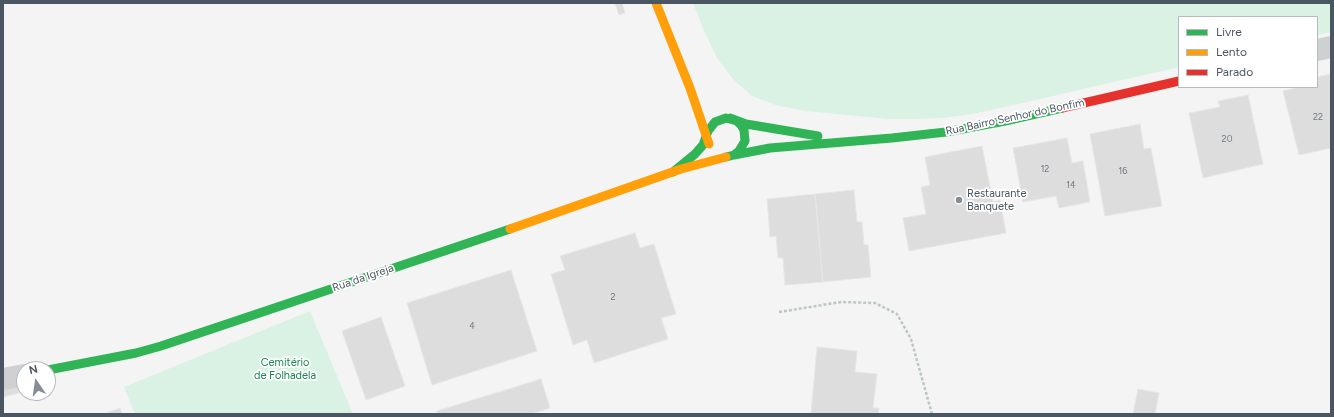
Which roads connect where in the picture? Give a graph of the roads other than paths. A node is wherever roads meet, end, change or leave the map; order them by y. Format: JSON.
{"nodes":[{"id":1,"x":656,"y":3,"type":"edge"},
{"id":2,"x":1331,"y":47,"type":"edge"},
{"id":3,"x":1318,"y":50,"type":"edge"},
{"id":4,"x":1178,"y":81,"type":"edge"},
{"id":5,"x":690,"y":88,"type":"junction"},
{"id":6,"x":705,"y":105,"type":"dead end"},
{"id":7,"x":718,"y":113,"type":"dead end"},
{"id":8,"x":732,"y":119,"type":"junction"},
{"id":9,"x":707,"y":136,"type":"junction"},
{"id":10,"x":850,"y":142,"type":"junction"},
{"id":11,"x":731,"y":155,"type":"junction"},
{"id":12,"x":674,"y":172,"type":"junction"},
{"id":13,"x":56,"y":368,"type":"edge"}],
"edges":[{"from":1,"to":5,"type":"street"},
{"from":2,"to":3,"type":"street"},
{"from":4,"to":10,"type":"street","name":"Rua Bairro Senhor do Bonfim"},
{"from":5,"to":6,"type":"street"},
{"from":5,"to":9,"type":"street"},
{"from":7,"to":8,"type":"street"},
{"from":8,"to":9,"type":"street"},
{"from":8,"to":10,"type":"street"},
{"from":8,"to":11,"type":"street"},
{"from":9,"to":11,"type":"street"},
{"from":9,"to":12,"type":"street"},
{"from":10,"to":11,"type":"street","name":"Rua da Igreja"},
{"from":11,"to":12,"type":"street","name":"Rua da Igreja"},
{"from":12,"to":13,"type":"street","name":"Rua da Igreja"}]}
